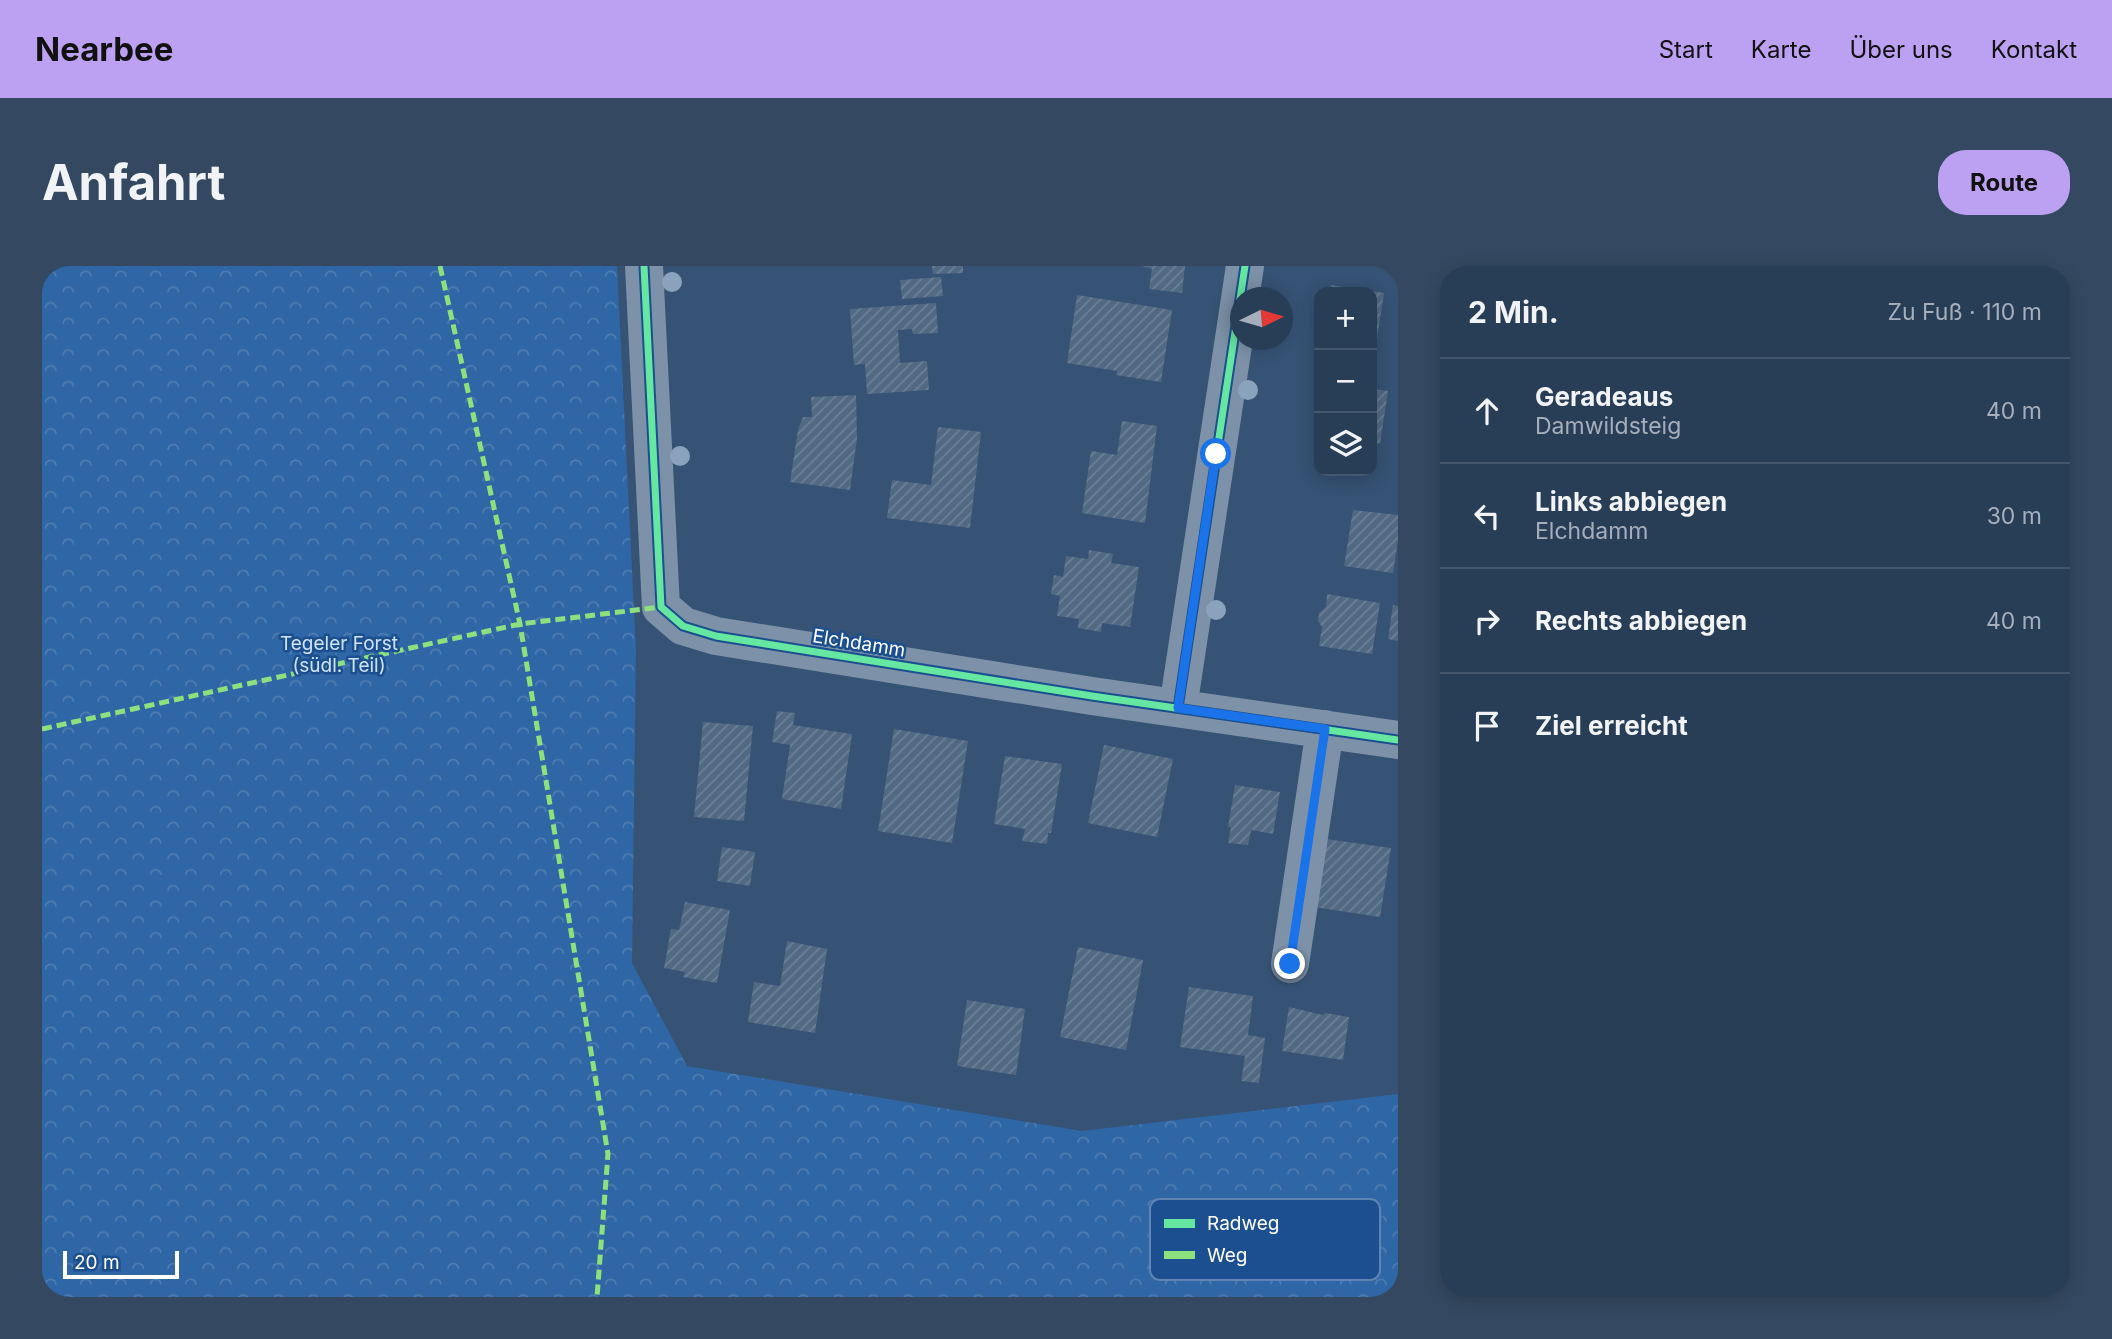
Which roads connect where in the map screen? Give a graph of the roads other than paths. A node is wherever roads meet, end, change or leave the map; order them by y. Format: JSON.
{"nodes":[{"id":1,"x":644,"y":266,"type":"edge"},
{"id":2,"x":1245,"y":266,"type":"edge"},
{"id":3,"x":1178,"y":708,"type":"junction"},
{"id":4,"x":1325,"y":729,"type":"junction"},
{"id":5,"x":1398,"y":740,"type":"edge"},
{"id":6,"x":1290,"y":964,"type":"dead end"}],
"edges":[{"from":1,"to":3,"type":"street","name":"Elchdamm"},
{"from":2,"to":3,"type":"street"},
{"from":3,"to":4,"type":"street","name":"Elchdamm"},
{"from":4,"to":5,"type":"street","name":"Elchdamm"},
{"from":4,"to":6,"type":"street"}]}
